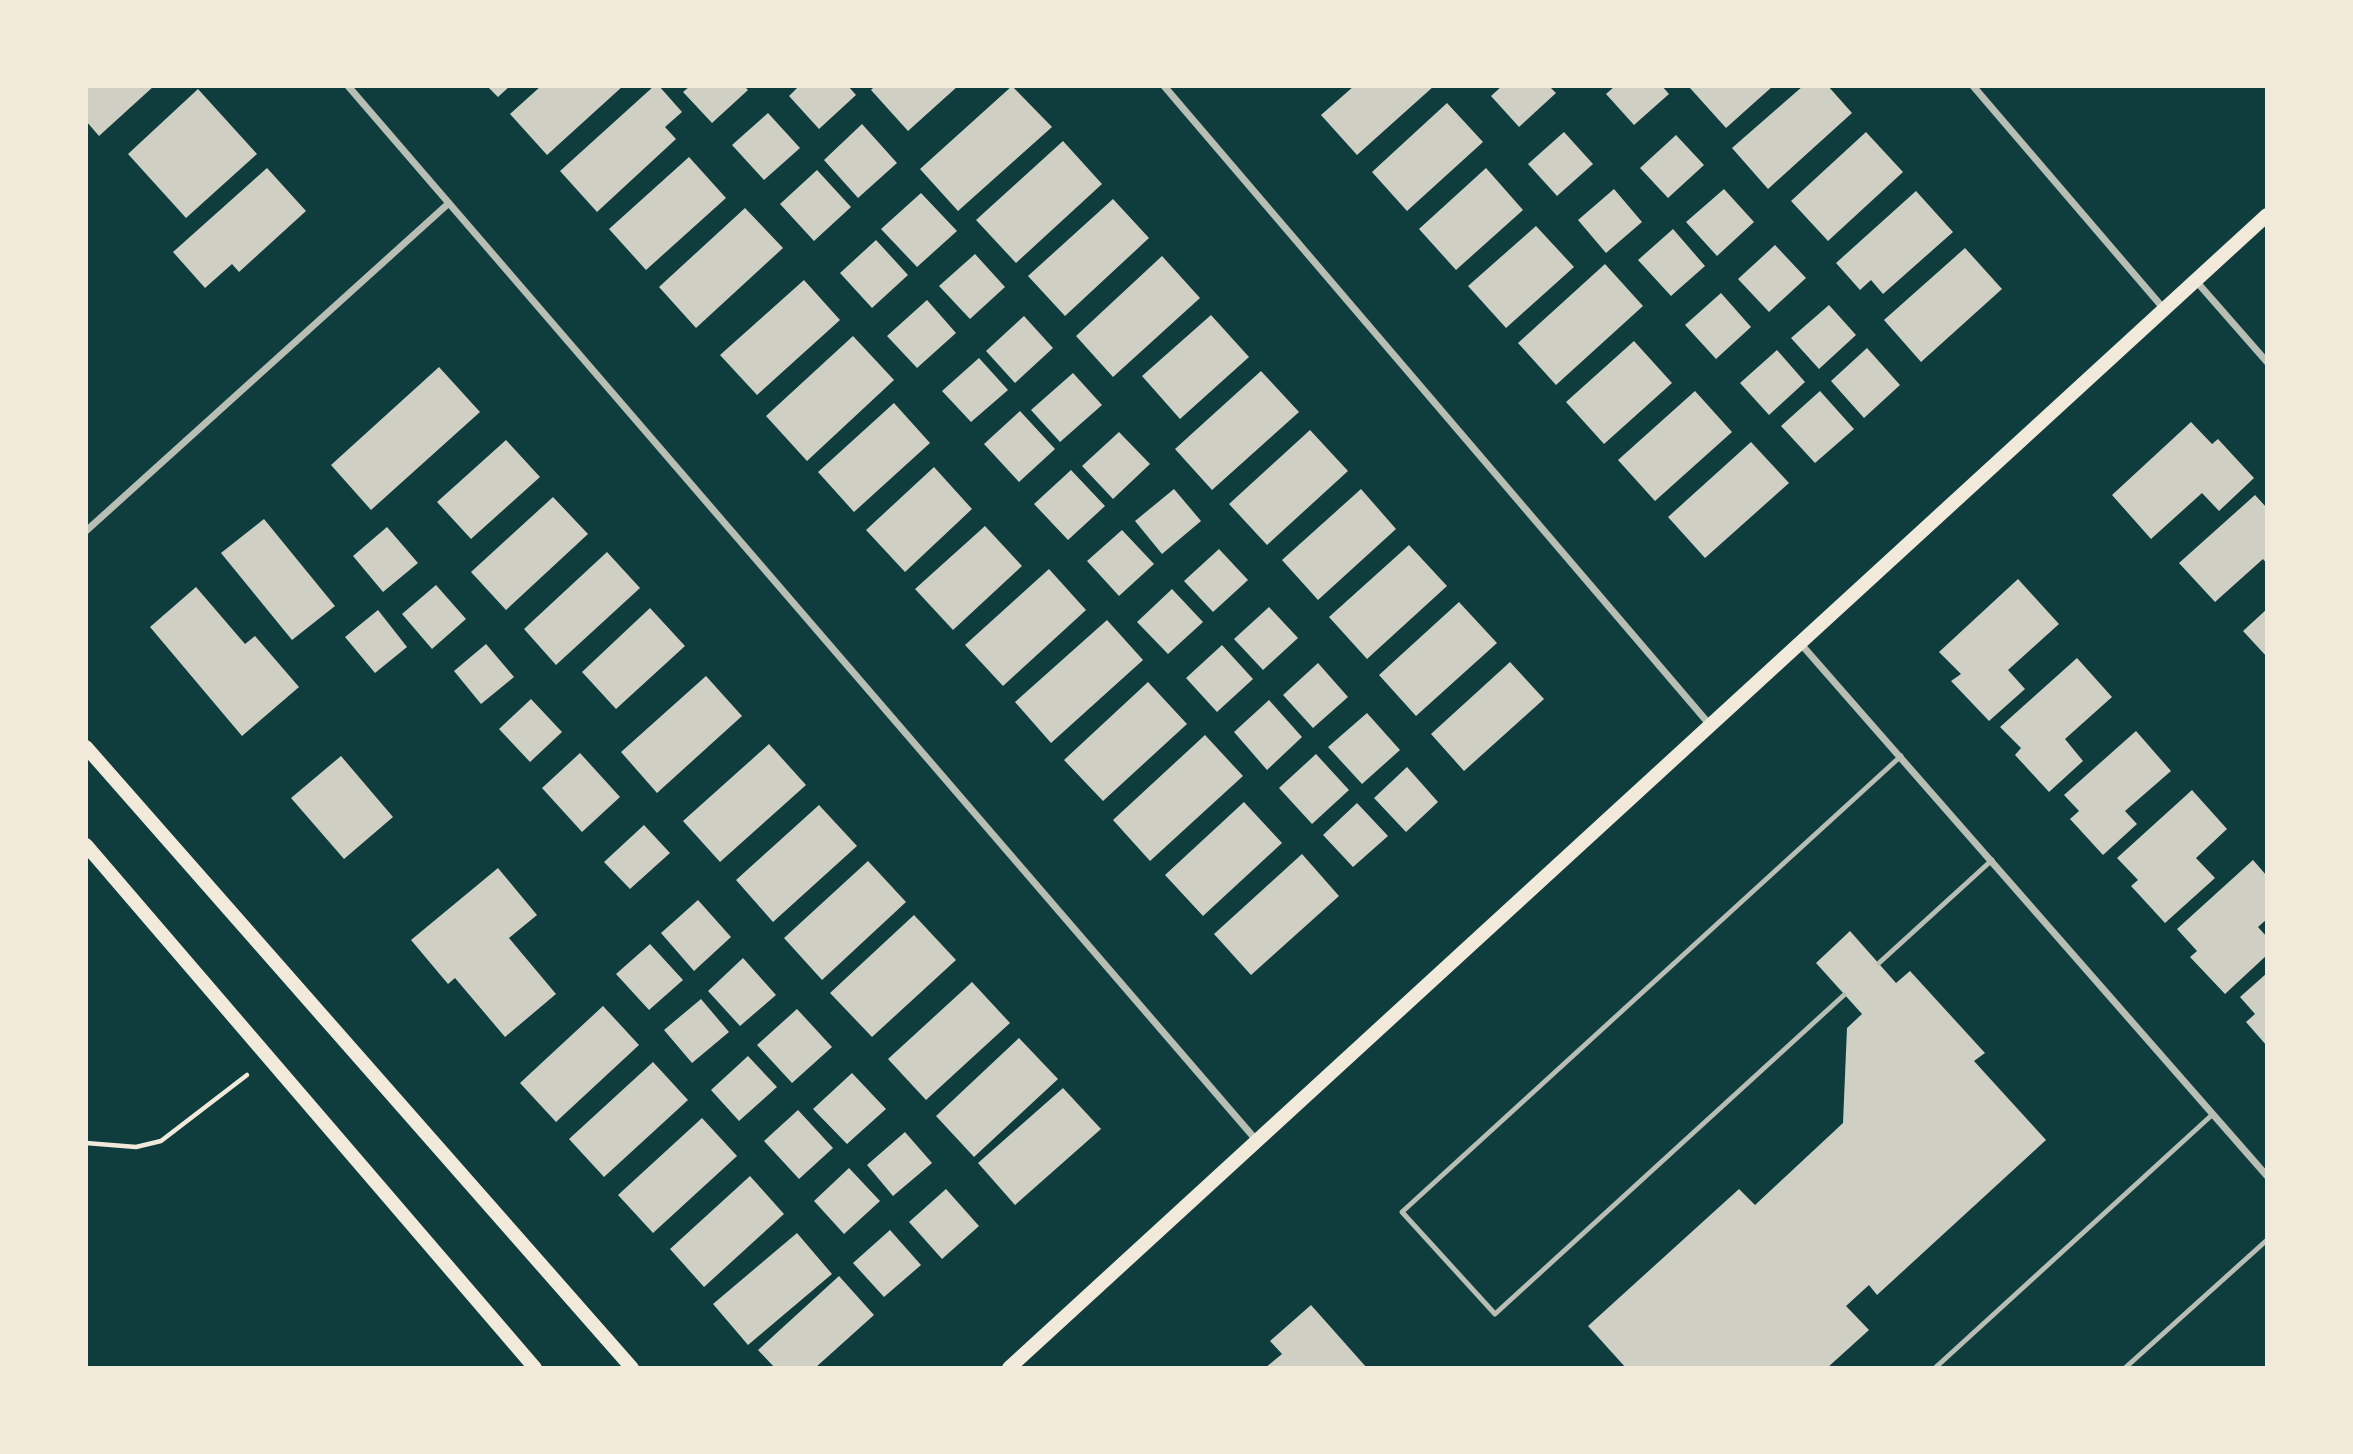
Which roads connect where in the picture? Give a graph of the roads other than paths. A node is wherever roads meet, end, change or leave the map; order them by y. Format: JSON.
{"nodes":[{"id":1,"x":348,"y":86,"type":"edge"},
{"id":2,"x":1164,"y":86,"type":"edge"},
{"id":3,"x":1973,"y":86,"type":"edge"},
{"id":4,"x":449,"y":203,"type":"junction"},
{"id":5,"x":2267,"y":215,"type":"edge"},
{"id":6,"x":2196,"y":280,"type":"junction"},
{"id":7,"x":2165,"y":309,"type":"junction"},
{"id":8,"x":2267,"y":362,"type":"edge"},
{"id":9,"x":86,"y":531,"type":"edge"},
{"id":10,"x":1800,"y":643,"type":"junction"},
{"id":11,"x":1710,"y":725,"type":"junction"},
{"id":12,"x":86,"y":747,"type":"edge"},
{"id":13,"x":1901,"y":756,"type":"junction"},
{"id":14,"x":86,"y":845,"type":"edge"},
{"id":15,"x":1992,"y":860,"type":"junction"},
{"id":16,"x":1879,"y":964,"type":"dead end"},
{"id":17,"x":1844,"y":995,"type":"dead end"},
{"id":18,"x":2213,"y":1114,"type":"junction"},
{"id":19,"x":1257,"y":1141,"type":"junction"},
{"id":20,"x":2267,"y":1177,"type":"edge"},
{"id":21,"x":2267,"y":1240,"type":"edge"},
{"id":22,"x":535,"y":1368,"type":"edge"},
{"id":23,"x":632,"y":1368,"type":"edge"},
{"id":24,"x":1009,"y":1368,"type":"edge"},
{"id":25,"x":1935,"y":1368,"type":"edge"},
{"id":26,"x":2125,"y":1368,"type":"edge"}],
"edges":[{"from":1,"to":4,"type":"street"},
{"from":2,"to":11,"type":"street"},
{"from":3,"to":7,"type":"street"},
{"from":4,"to":9,"type":"street"},
{"from":4,"to":19,"type":"street"},
{"from":5,"to":6,"type":"main road"},
{"from":6,"to":7,"type":"main road"},
{"from":6,"to":8,"type":"street"},
{"from":7,"to":10,"type":"main road"},
{"from":10,"to":11,"type":"main road"},
{"from":10,"to":13,"type":"street"},
{"from":11,"to":19,"type":"main road"},
{"from":12,"to":23,"type":"main road"},
{"from":13,"to":15,"type":"street"},
{"from":13,"to":17,"type":"lane"},
{"from":14,"to":22,"type":"main road"},
{"from":15,"to":16,"type":"lane"},
{"from":15,"to":18,"type":"street"},
{"from":18,"to":20,"type":"street"},
{"from":18,"to":25,"type":"lane"},
{"from":19,"to":24,"type":"main road"},
{"from":21,"to":26,"type":"lane"}]}
